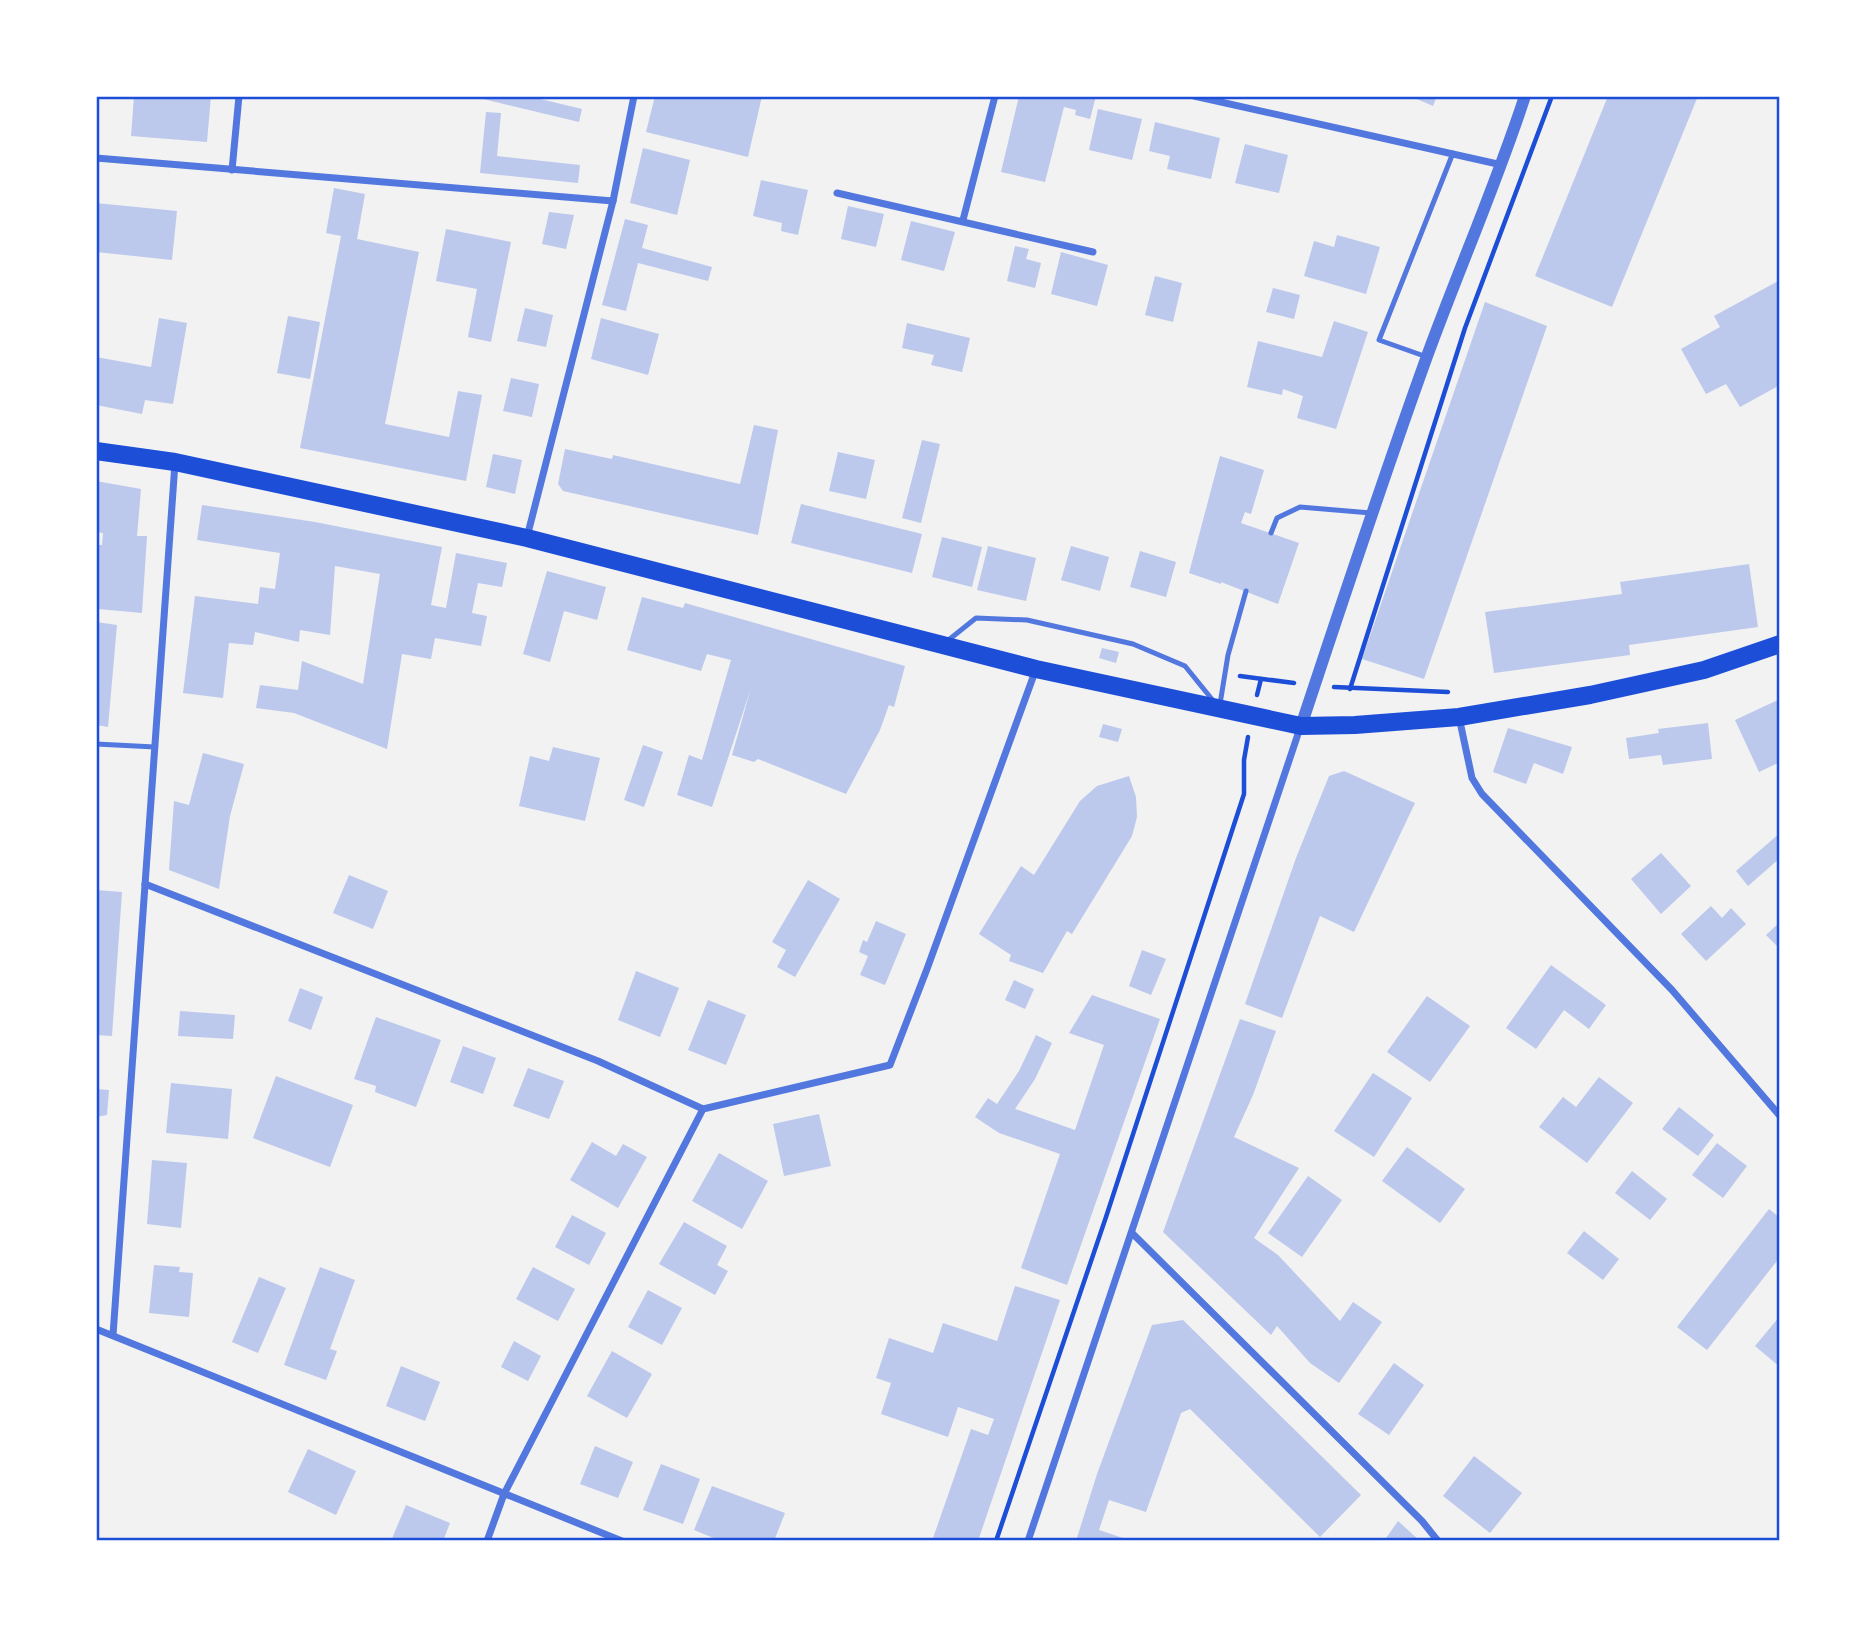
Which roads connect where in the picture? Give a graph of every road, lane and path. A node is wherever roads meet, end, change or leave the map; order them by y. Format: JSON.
{"nodes":[{"id":1,"x":239,"y":96,"type":"edge"},
{"id":2,"x":634,"y":96,"type":"edge"},
{"id":3,"x":995,"y":96,"type":"edge"},
{"id":4,"x":1194,"y":96,"type":"edge"},
{"id":5,"x":1525,"y":96,"type":"edge"},
{"id":6,"x":1552,"y":96,"type":"edge"},
{"id":7,"x":1453,"y":153,"type":"junction"},
{"id":8,"x":96,"y":158,"type":"edge"},
{"id":9,"x":1502,"y":165,"type":"junction"},
{"id":10,"x":232,"y":170,"type":"junction"},
{"id":11,"x":837,"y":193,"type":"dead end"},
{"id":12,"x":613,"y":201,"type":"junction"},
{"id":13,"x":963,"y":220,"type":"junction"},
{"id":14,"x":1093,"y":252,"type":"dead end"},
{"id":15,"x":1427,"y":357,"type":"junction"},
{"id":16,"x":96,"y":451,"type":"edge"},
{"id":17,"x":175,"y":462,"type":"junction"},
{"id":18,"x":1371,"y":513,"type":"junction"},
{"id":19,"x":1271,"y":533,"type":"dead end"},
{"id":20,"x":527,"y":538,"type":"junction"},
{"id":21,"x":1246,"y":591,"type":"dead end"},
{"id":22,"x":944,"y":643,"type":"junction"},
{"id":23,"x":1780,"y":644,"type":"edge"},
{"id":24,"x":1035,"y":669,"type":"junction"},
{"id":25,"x":1225,"y":674,"type":"junction"},
{"id":26,"x":1261,"y":679,"type":"junction"},
{"id":27,"x":1315,"y":685,"type":"junction"},
{"id":28,"x":1350,"y":689,"type":"junction"},
{"id":29,"x":1219,"y":708,"type":"junction"},
{"id":30,"x":1252,"y":715,"type":"junction"},
{"id":31,"x":1459,"y":717,"type":"junction"},
{"id":32,"x":1301,"y":726,"type":"junction"},
{"id":33,"x":96,"y":744,"type":"edge"},
{"id":34,"x":155,"y":747,"type":"junction"},
{"id":35,"x":145,"y":884,"type":"junction"},
{"id":36,"x":703,"y":1109,"type":"junction"},
{"id":37,"x":1780,"y":1116,"type":"edge"},
{"id":38,"x":1132,"y":1233,"type":"junction"},
{"id":39,"x":96,"y":1329,"type":"edge"},
{"id":40,"x":113,"y":1335,"type":"junction"},
{"id":41,"x":504,"y":1494,"type":"junction"},
{"id":42,"x":487,"y":1541,"type":"edge"},
{"id":43,"x":622,"y":1541,"type":"edge"},
{"id":44,"x":996,"y":1541,"type":"edge"},
{"id":45,"x":1028,"y":1541,"type":"edge"},
{"id":46,"x":1438,"y":1541,"type":"edge"}],
"edges":[{"from":1,"to":10,"type":"street"},
{"from":2,"to":12,"type":"street"},
{"from":3,"to":13,"type":"street"},
{"from":4,"to":7,"type":"street"},
{"from":5,"to":9,"type":"street"},
{"from":6,"to":28,"type":"path"},
{"from":7,"to":9,"type":"street"},
{"from":7,"to":15,"type":"lane"},
{"from":8,"to":10,"type":"street"},
{"from":9,"to":15,"type":"street"},
{"from":10,"to":12,"type":"street"},
{"from":11,"to":13,"type":"street"},
{"from":12,"to":20,"type":"street"},
{"from":13,"to":14,"type":"street"},
{"from":15,"to":18,"type":"street"},
{"from":16,"to":17,"type":"main road"},
{"from":17,"to":20,"type":"main road"},
{"from":17,"to":34,"type":"street"},
{"from":18,"to":19,"type":"lane"},
{"from":18,"to":27,"type":"street"},
{"from":20,"to":22,"type":"main road"},
{"from":21,"to":25,"type":"lane"},
{"from":22,"to":24,"type":"main road"},
{"from":22,"to":29,"type":"lane"},
{"from":23,"to":31,"type":"main road"},
{"from":24,"to":29,"type":"main road"},
{"from":24,"to":36,"type":"street"},
{"from":25,"to":26,"type":"path"},
{"from":25,"to":29,"type":"lane"},
{"from":26,"to":27,"type":"path"},
{"from":26,"to":30,"type":"path"},
{"from":27,"to":28,"type":"path"},
{"from":27,"to":32,"type":"street"},
{"from":28,"to":31,"type":"path"},
{"from":29,"to":30,"type":"main road"},
{"from":30,"to":32,"type":"main road"},
{"from":30,"to":44,"type":"path"},
{"from":31,"to":32,"type":"main road"},
{"from":31,"to":37,"type":"street"},
{"from":32,"to":38,"type":"street"},
{"from":33,"to":34,"type":"lane"},
{"from":34,"to":35,"type":"street"},
{"from":35,"to":36,"type":"street"},
{"from":35,"to":40,"type":"street"},
{"from":36,"to":41,"type":"street"},
{"from":38,"to":45,"type":"street"},
{"from":38,"to":46,"type":"street"},
{"from":39,"to":40,"type":"street"},
{"from":40,"to":41,"type":"street"},
{"from":41,"to":42,"type":"street"},
{"from":41,"to":43,"type":"street"}]}
